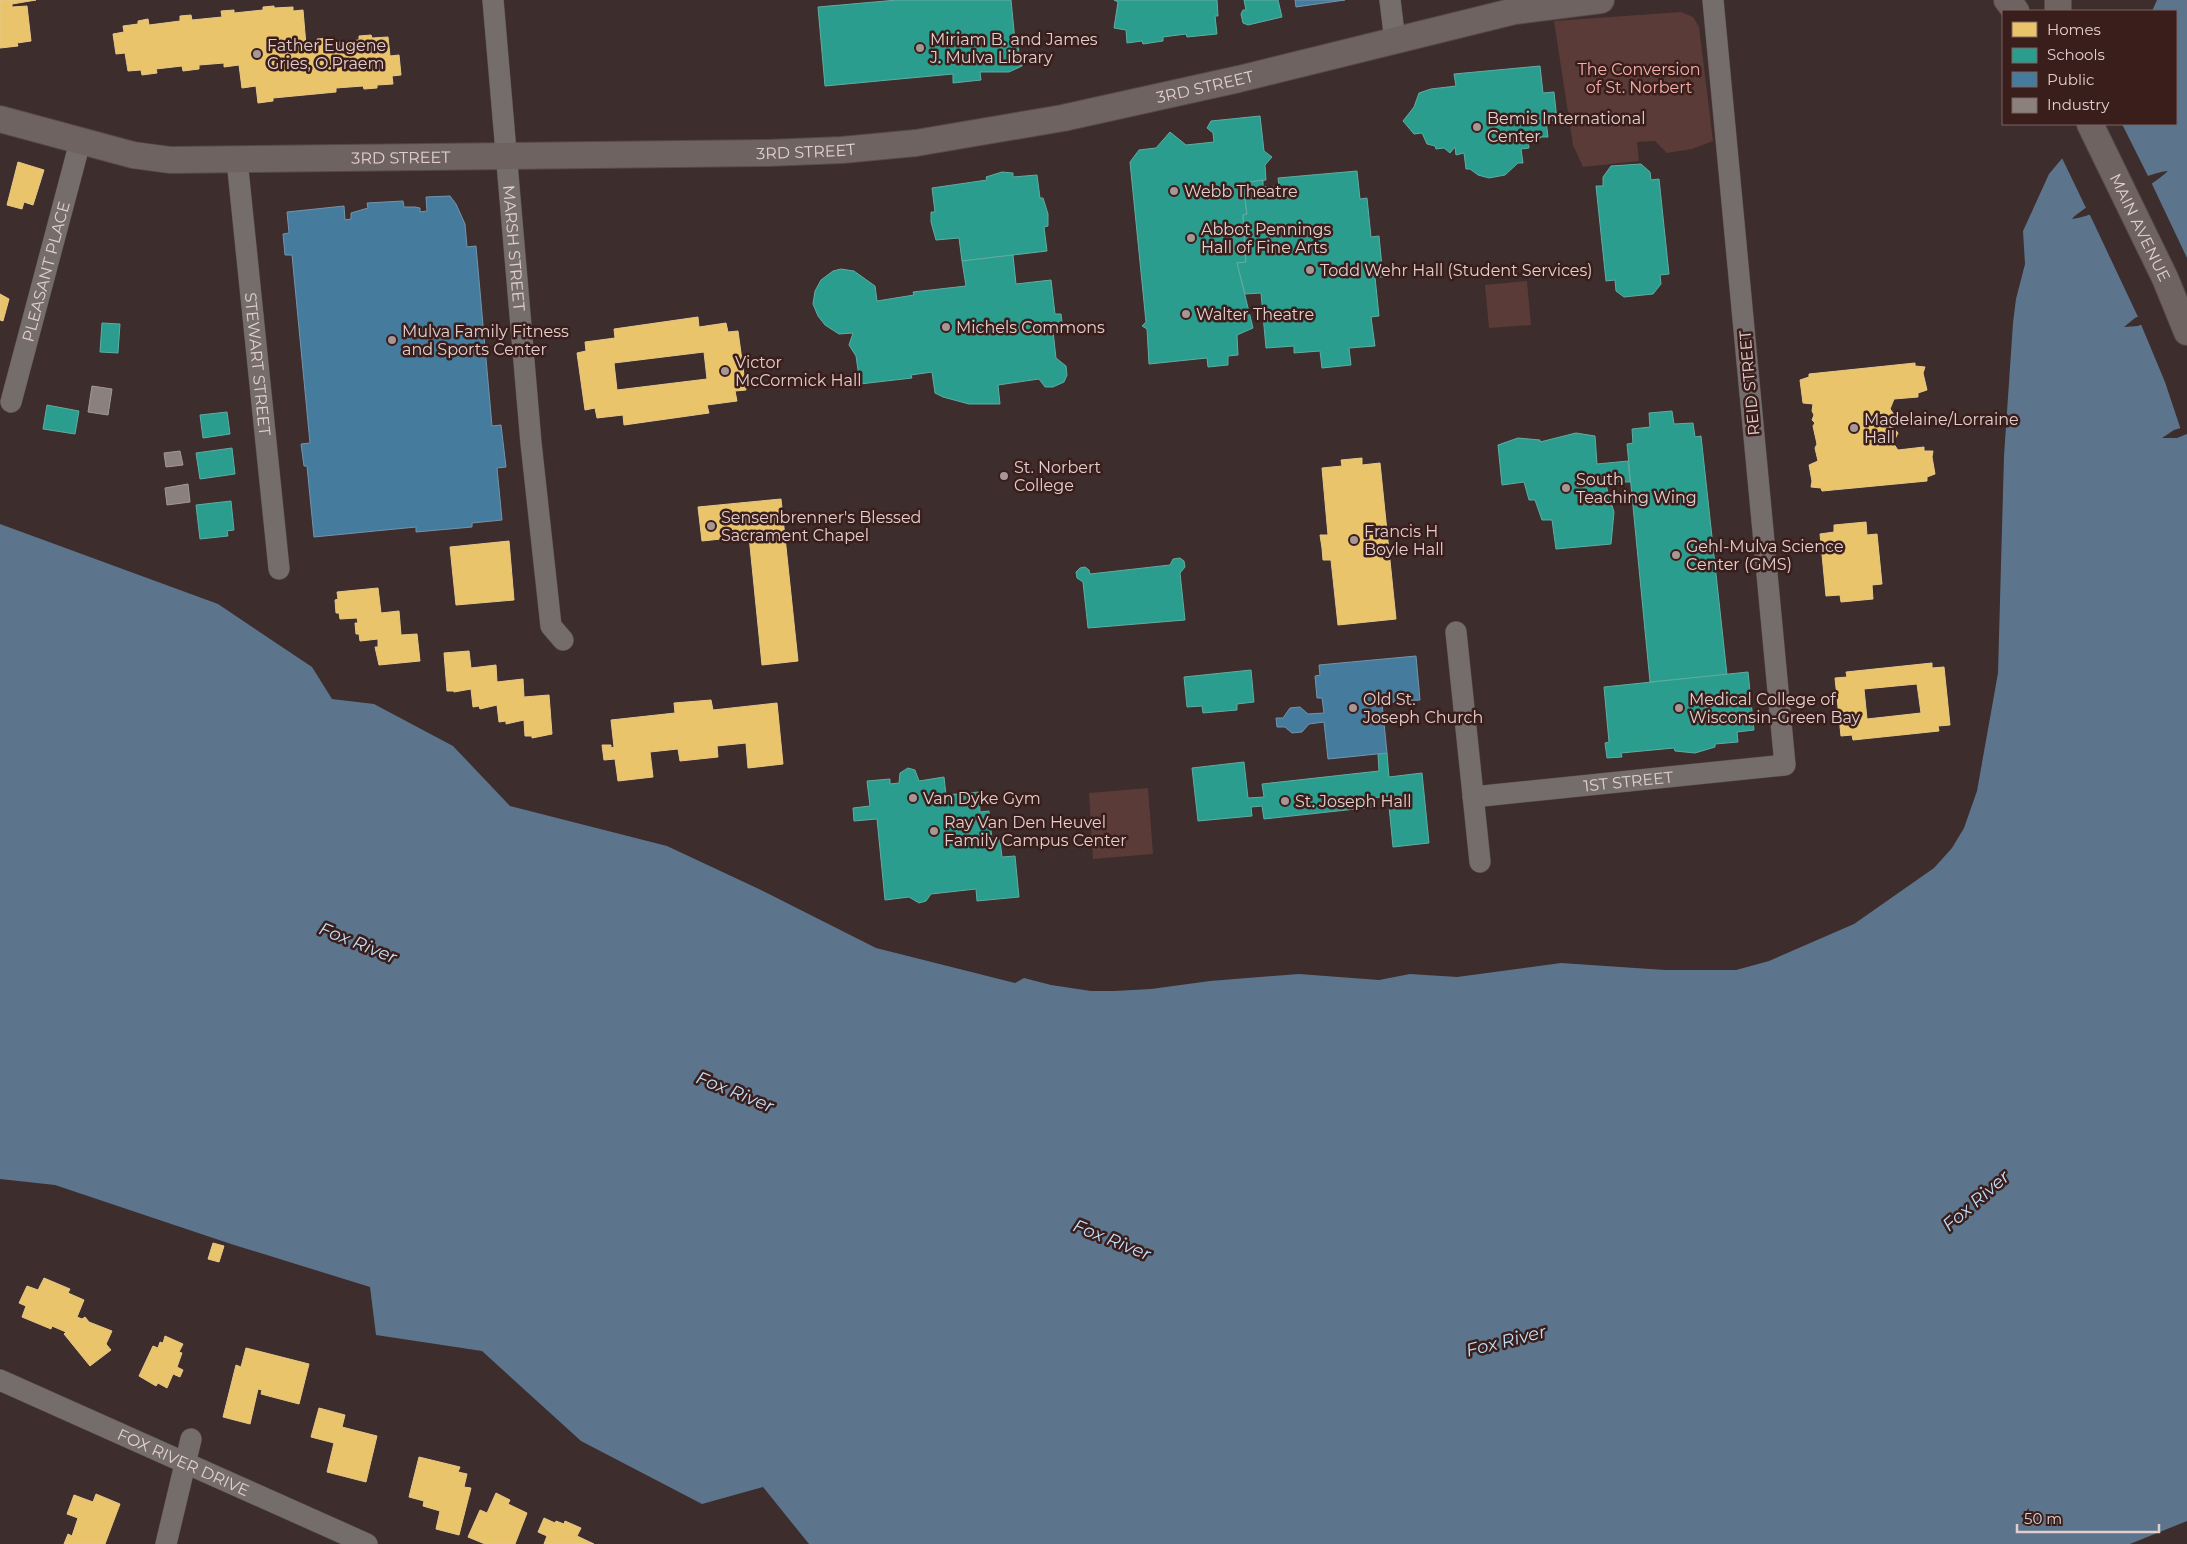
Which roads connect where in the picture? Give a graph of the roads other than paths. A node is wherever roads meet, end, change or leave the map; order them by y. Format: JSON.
{"nodes":[{"id":1,"x":493,"y":0,"type":"edge"},
{"id":2,"x":1390,"y":0,"type":"edge"},
{"id":3,"x":1601,"y":0,"type":"edge"},
{"id":4,"x":1713,"y":0,"type":"edge"},
{"id":5,"x":1395,"y":41,"type":"junction"},
{"id":6,"x":0,"y":119,"type":"edge"},
{"id":7,"x":2090,"y":125,"type":"edge"},
{"id":8,"x":80,"y":142,"type":"junction"},
{"id":9,"x":507,"y":156,"type":"junction"},
{"id":10,"x":237,"y":160,"type":"junction"},
{"id":11,"x":2187,"y":332,"type":"edge"},
{"id":12,"x":11,"y":402,"type":"dead end"},
{"id":13,"x":279,"y":569,"type":"dead end"},
{"id":14,"x":1456,"y":632,"type":"dead end"},
{"id":15,"x":563,"y":640,"type":"dead end"},
{"id":16,"x":1785,"y":765,"type":"joint"},
{"id":17,"x":1473,"y":796,"type":"junction"},
{"id":18,"x":1480,"y":862,"type":"dead end"},
{"id":19,"x":0,"y":1380,"type":"edge"},
{"id":20,"x":191,"y":1439,"type":"dead end"},
{"id":21,"x":185,"y":1463,"type":"junction"},
{"id":22,"x":166,"y":1544,"type":"edge"},
{"id":23,"x":368,"y":1544,"type":"edge"}],
"edges":[{"from":1,"to":9,"type":"street","name":"MARSH STREET"},
{"from":2,"to":5,"type":"street"},
{"from":3,"to":5,"type":"main road","name":"3RD STREET"},
{"from":4,"to":16,"type":"street","name":"REID STREET"},
{"from":5,"to":9,"type":"main road","name":"3RD STREET"},
{"from":6,"to":8,"type":"main road","name":"3RD STREET"},
{"from":7,"to":11,"type":"main road","name":"MAIN AVENUE"},
{"from":8,"to":10,"type":"main road","name":"3RD STREET"},
{"from":8,"to":12,"type":"street","name":"PLEASANT PLACE"},
{"from":9,"to":10,"type":"main road","name":"3RD STREET"},
{"from":9,"to":15,"type":"street","name":"MARSH STREET"},
{"from":10,"to":13,"type":"street","name":"STEWART STREET"},
{"from":14,"to":17,"type":"street"},
{"from":16,"to":17,"type":"street","name":"1ST STREET"},
{"from":17,"to":18,"type":"street"},
{"from":19,"to":21,"type":"street","name":"FOX RIVER DRIVE"},
{"from":20,"to":21,"type":"street"},
{"from":21,"to":22,"type":"street"},
{"from":21,"to":23,"type":"street","name":"FOX RIVER DRIVE"}]}
